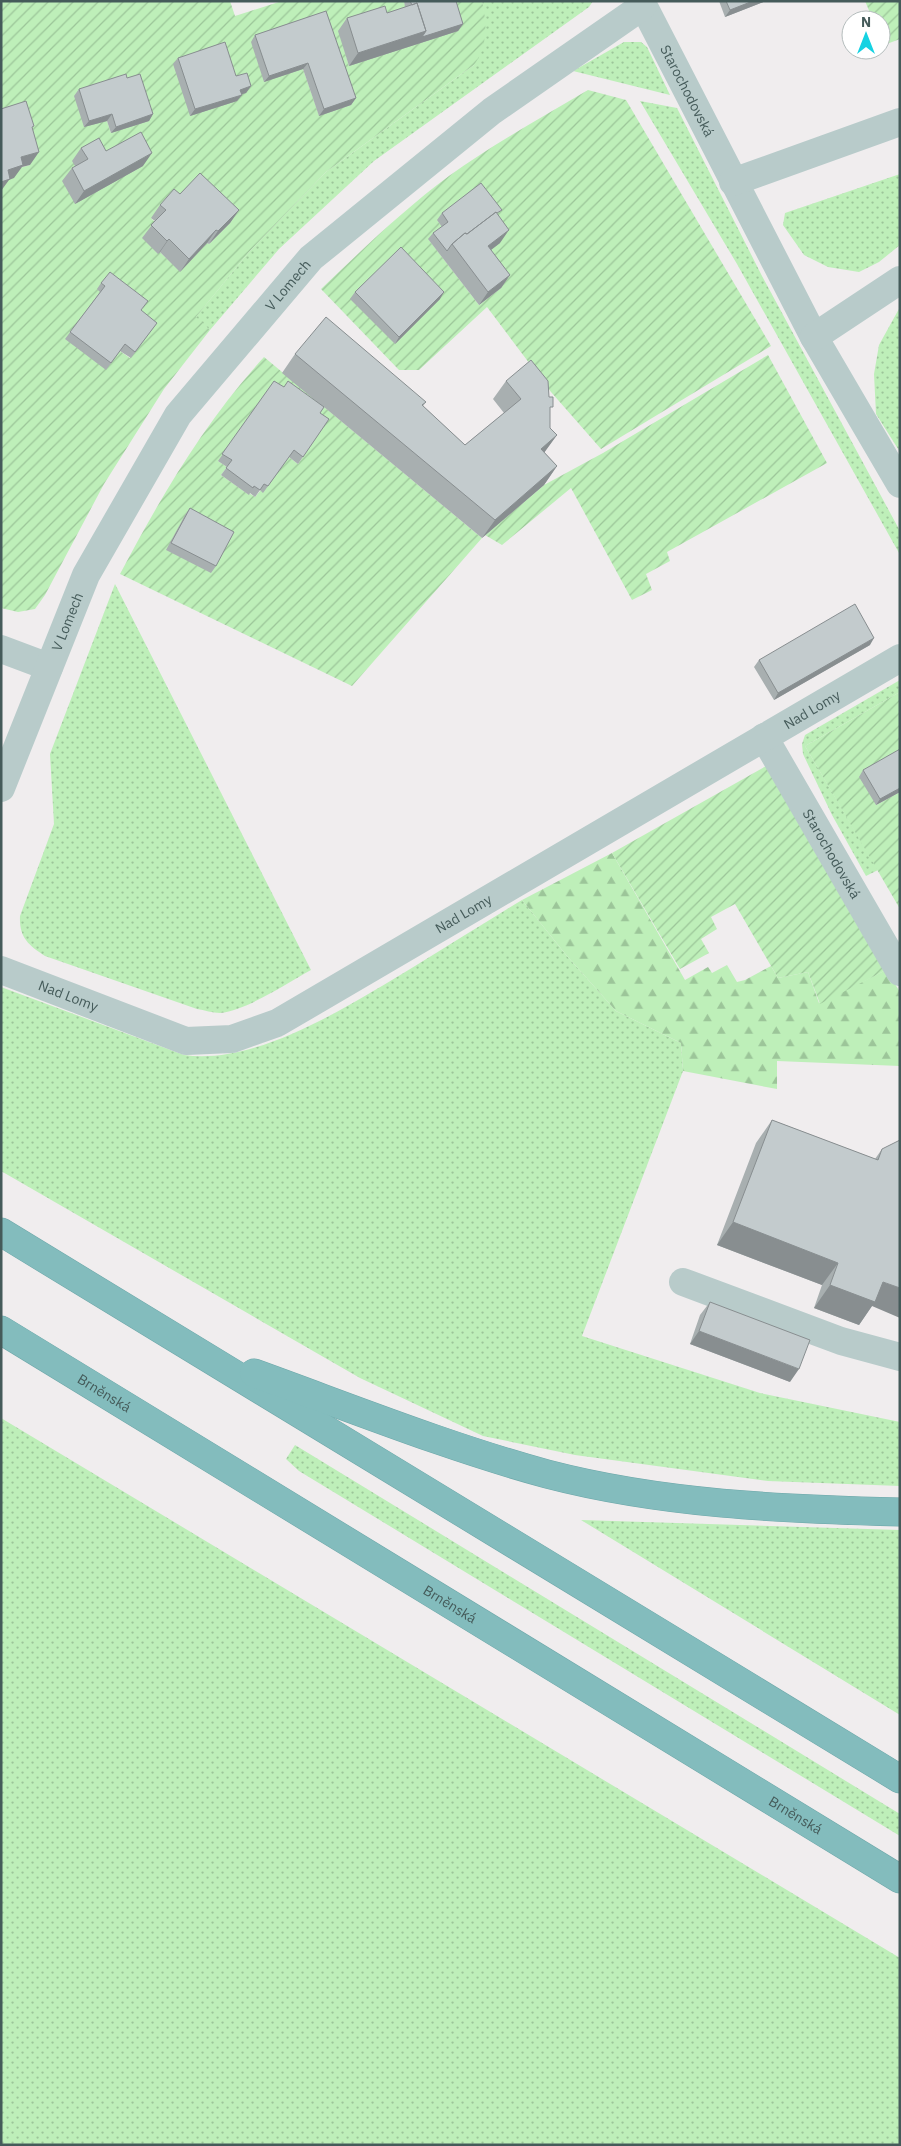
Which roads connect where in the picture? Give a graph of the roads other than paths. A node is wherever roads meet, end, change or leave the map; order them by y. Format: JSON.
{"nodes":[{"id":1,"x":642,"y":4,"type":"edge"},
{"id":2,"x":900,"y":122,"type":"edge"},
{"id":3,"x":733,"y":182,"type":"junction"},
{"id":4,"x":900,"y":280,"type":"edge"},
{"id":5,"x":814,"y":338,"type":"junction"},
{"id":6,"x":900,"y":484,"type":"edge"},
{"id":7,"x":1,"y":649,"type":"edge"},
{"id":8,"x":900,"y":658,"type":"edge"},
{"id":9,"x":49,"y":667,"type":"junction"},
{"id":10,"x":764,"y":737,"type":"junction"},
{"id":11,"x":1,"y":788,"type":"edge"},
{"id":12,"x":1,"y":970,"type":"edge"},
{"id":13,"x":900,"y":972,"type":"edge"},
{"id":14,"x":1,"y":1232,"type":"edge"},
{"id":15,"x":683,"y":1282,"type":"dead end"},
{"id":16,"x":1,"y":1330,"type":"edge"},
{"id":17,"x":201,"y":1354,"type":"junction"},
{"id":18,"x":900,"y":1357,"type":"edge"},
{"id":19,"x":900,"y":1512,"type":"edge"},
{"id":20,"x":900,"y":1779,"type":"edge"},
{"id":21,"x":900,"y":1879,"type":"edge"}],
"edges":[{"from":1,"to":3,"type":"street","name":"Starochodovská"},
{"from":1,"to":9,"type":"street","name":"V Lomech"},
{"from":2,"to":3,"type":"street"},
{"from":3,"to":5,"type":"street","name":"Starochodovská"},
{"from":4,"to":5,"type":"street"},
{"from":5,"to":6,"type":"street","name":"Starochodovská"},
{"from":7,"to":9,"type":"street","name":"V Lomech"},
{"from":8,"to":10,"type":"street","name":"Nad Lomy"},
{"from":9,"to":11,"type":"street","name":"V Lomech"},
{"from":10,"to":12,"type":"street","name":"Nad Lomy"},
{"from":10,"to":13,"type":"street","name":"Starochodovská"},
{"from":14,"to":17,"type":"highway"},
{"from":15,"to":18,"type":"street"},
{"from":16,"to":21,"type":"highway","name":"Brněnská"},
{"from":17,"to":19,"type":"highway"},
{"from":17,"to":20,"type":"highway"}]}
